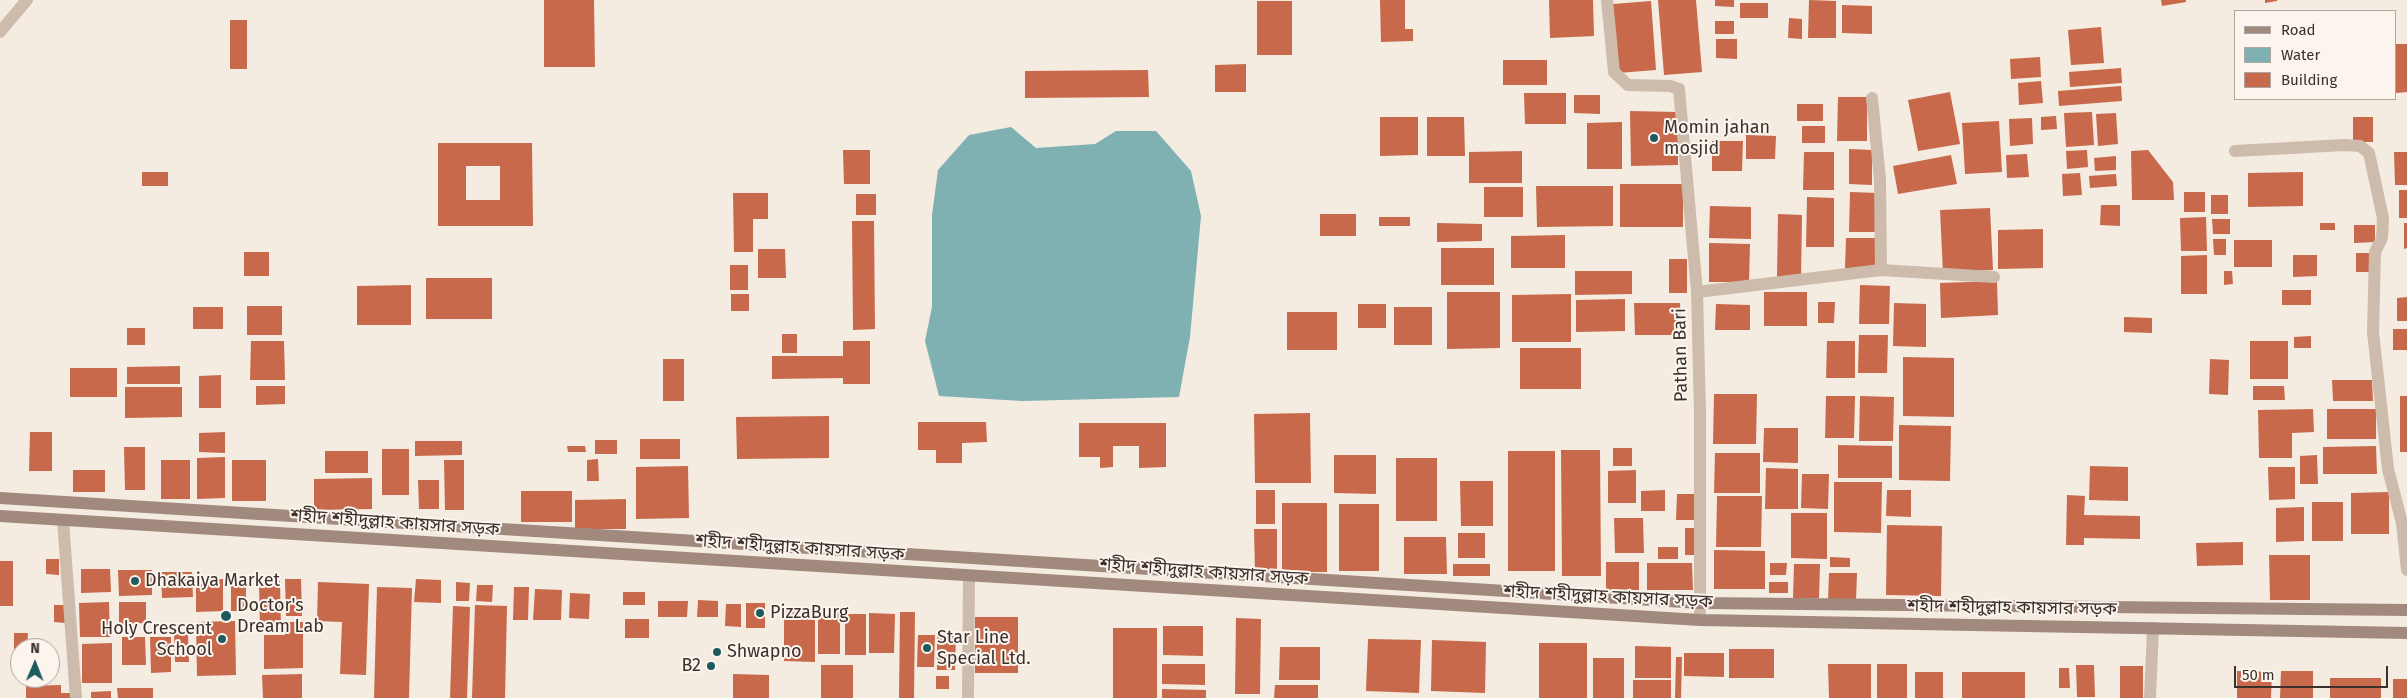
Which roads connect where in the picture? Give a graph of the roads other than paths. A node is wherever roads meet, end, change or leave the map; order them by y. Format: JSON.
{"nodes":[{"id":1,"x":27,"y":0,"type":"edge"},
{"id":2,"x":1607,"y":0,"type":"edge"},
{"id":3,"x":0,"y":32,"type":"edge"},
{"id":4,"x":1872,"y":98,"type":"dead end"},
{"id":5,"x":2235,"y":151,"type":"dead end"},
{"id":6,"x":1881,"y":270,"type":"junction"},
{"id":7,"x":1994,"y":277,"type":"dead end"},
{"id":8,"x":1697,"y":292,"type":"junction"},
{"id":9,"x":0,"y":498,"type":"edge"},
{"id":10,"x":0,"y":516,"type":"edge"},
{"id":11,"x":63,"y":520,"type":"junction"},
{"id":12,"x":2407,"y":570,"type":"edge"},
{"id":13,"x":968,"y":576,"type":"junction"},
{"id":14,"x":1700,"y":603,"type":"junction"},
{"id":15,"x":2407,"y":610,"type":"edge"},
{"id":16,"x":1700,"y":620,"type":"junction"},
{"id":17,"x":2153,"y":628,"type":"junction"},
{"id":18,"x":2407,"y":633,"type":"edge"},
{"id":19,"x":76,"y":698,"type":"edge"},
{"id":20,"x":968,"y":698,"type":"edge"},
{"id":21,"x":2150,"y":698,"type":"edge"}],
"edges":[{"from":1,"to":3,"type":"street"},
{"from":2,"to":8,"type":"street","name":"Pathan Bari"},
{"from":4,"to":6,"type":"street"},
{"from":5,"to":12,"type":"street"},
{"from":6,"to":7,"type":"street"},
{"from":6,"to":8,"type":"street"},
{"from":8,"to":14,"type":"street","name":"Pathan Bari"},
{"from":9,"to":14,"type":"main road","name":"শহীদ শহীদুল্লাহ কায়সার সড়ক"},
{"from":10,"to":11,"type":"main road","name":"শহীদ শহীদুল্লাহ কায়সার সড়ক"},
{"from":11,"to":13,"type":"main road","name":"শহীদ শহীদুল্লাহ কায়সার সড়ক"},
{"from":11,"to":19,"type":"street"},
{"from":13,"to":16,"type":"main road","name":"শহীদ শহীদুল্লাহ কায়সার সড়ক"},
{"from":13,"to":20,"type":"street"},
{"from":14,"to":15,"type":"main road","name":"শহীদ শহীদুল্লাহ কায়সার সড়ক"},
{"from":14,"to":16,"type":"street","name":"Pathan Bari"},
{"from":16,"to":17,"type":"main road","name":"শহীদ শহীদুল্লাহ কায়সার সড়ক"},
{"from":17,"to":18,"type":"main road","name":"শহীদ শহীদুল্লাহ কায়সার সড়ক"},
{"from":17,"to":21,"type":"street"}]}
